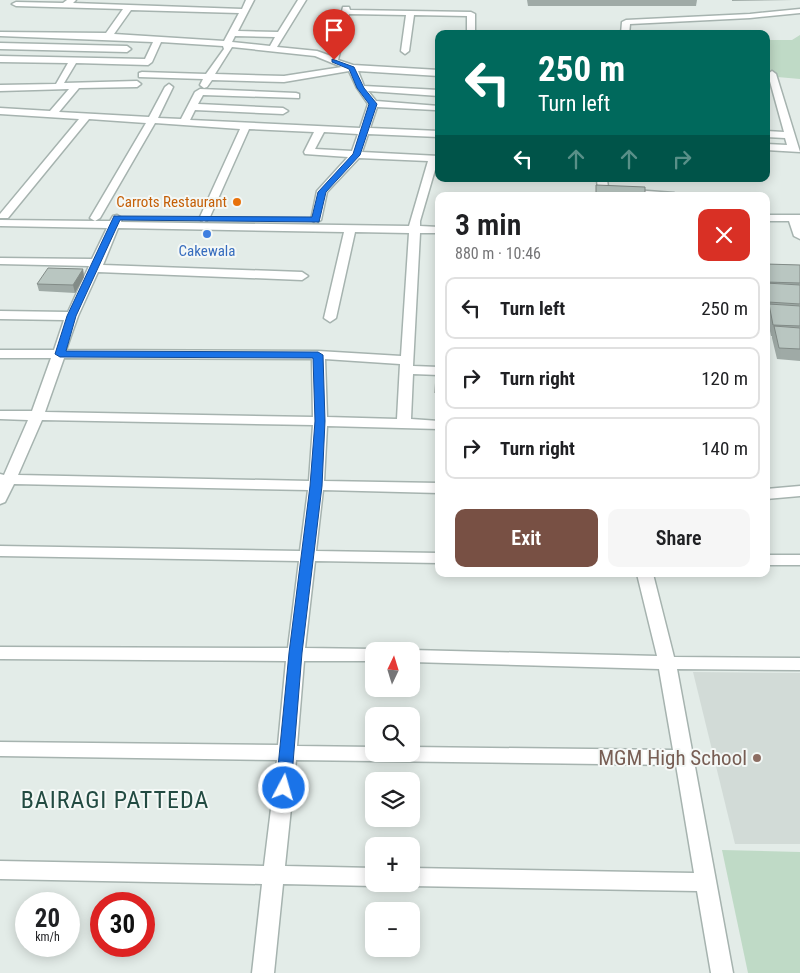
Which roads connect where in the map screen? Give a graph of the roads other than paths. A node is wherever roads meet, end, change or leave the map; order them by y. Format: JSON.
{"nodes":[{"id":1,"x":250,"y":0,"type":"edge"},
{"id":2,"x":302,"y":0,"type":"edge"},
{"id":3,"x":68,"y":3,"type":"edge"},
{"id":4,"x":16,"y":4,"type":"dead end"},
{"id":5,"x":128,"y":7,"type":"junction"},
{"id":6,"x":243,"y":11,"type":"junction"},
{"id":7,"x":800,"y":11,"type":"edge"},
{"id":8,"x":410,"y":13,"type":"junction"},
{"id":9,"x":471,"y":30,"type":"edge"},
{"id":10,"x":625,"y":30,"type":"edge"},
{"id":11,"x":232,"y":33,"type":"junction"},
{"id":12,"x":0,"y":34,"type":"edge"},
{"id":13,"x":281,"y":35,"type":"junction"},
{"id":14,"x":108,"y":36,"type":"junction"},
{"id":15,"x":158,"y":40,"type":"junction"},
{"id":16,"x":227,"y":44,"type":"junction"},
{"id":17,"x":0,"y":46,"type":"edge"},
{"id":18,"x":127,"y":49,"type":"dead end"},
{"id":19,"x":272,"y":49,"type":"junction"},
{"id":20,"x":405,"y":51,"type":"dead end"},
{"id":21,"x":0,"y":59,"type":"edge"},
{"id":22,"x":74,"y":60,"type":"junction"},
{"id":23,"x":334,"y":60,"type":"junction"},
{"id":24,"x":352,"y":68,"type":"junction"},
{"id":25,"x":435,"y":73,"type":"edge"},
{"id":26,"x":772,"y":74,"type":"dead end"},
{"id":27,"x":142,"y":76,"type":"dead end"},
{"id":28,"x":208,"y":78,"type":"junction"},
{"id":29,"x":60,"y":84,"type":"dead end"},
{"id":30,"x":137,"y":84,"type":"dead end"},
{"id":31,"x":76,"y":86,"type":"junction"},
{"id":32,"x":169,"y":87,"type":"dead end"},
{"id":33,"x":0,"y":88,"type":"edge"},
{"id":34,"x":361,"y":88,"type":"junction"},
{"id":35,"x":200,"y":92,"type":"junction"},
{"id":36,"x":435,"y":93,"type":"edge"},
{"id":37,"x":770,"y":93,"type":"edge"},
{"id":38,"x":778,"y":93,"type":"junction"},
{"id":39,"x":296,"y":96,"type":"dead end"},
{"id":40,"x":373,"y":104,"type":"junction"},
{"id":41,"x":192,"y":107,"type":"junction"},
{"id":42,"x":435,"y":107,"type":"dead end"},
{"id":43,"x":0,"y":111,"type":"edge"},
{"id":44,"x":283,"y":111,"type":"dead end"},
{"id":45,"x":54,"y":114,"type":"junction"},
{"id":46,"x":87,"y":115,"type":"junction"},
{"id":47,"x":153,"y":119,"type":"junction"},
{"id":48,"x":184,"y":122,"type":"junction"},
{"id":49,"x":246,"y":126,"type":"junction"},
{"id":50,"x":320,"y":130,"type":"junction"},
{"id":51,"x":365,"y":130,"type":"junction"},
{"id":52,"x":435,"y":134,"type":"edge"},
{"id":53,"x":770,"y":134,"type":"edge"},
{"id":54,"x":790,"y":135,"type":"junction"},
{"id":55,"x":770,"y":147,"type":"edge"},
{"id":56,"x":797,"y":148,"type":"edge"},
{"id":57,"x":356,"y":155,"type":"junction"},
{"id":58,"x":435,"y":159,"type":"edge"},
{"id":59,"x":435,"y":165,"type":"edge"},
{"id":60,"x":602,"y":182,"type":"edge"},
{"id":61,"x":617,"y":192,"type":"edge"},
{"id":62,"x":95,"y":218,"type":"junction"},
{"id":63,"x":1,"y":219,"type":"edge"},
{"id":64,"x":204,"y":219,"type":"junction"},
{"id":65,"x":770,"y":219,"type":"edge"},
{"id":66,"x":316,"y":220,"type":"junction"},
{"id":67,"x":116,"y":222,"type":"junction"},
{"id":68,"x":435,"y":222,"type":"edge"},
{"id":69,"x":415,"y":225,"type":"junction"},
{"id":70,"x":798,"y":225,"type":"edge"},
{"id":71,"x":770,"y":227,"type":"edge"},
{"id":72,"x":350,"y":228,"type":"junction"},
{"id":73,"x":435,"y":229,"type":"edge"},
{"id":74,"x":0,"y":262,"type":"edge"},
{"id":75,"x":97,"y":265,"type":"junction"},
{"id":76,"x":302,"y":276,"type":"dead end"},
{"id":77,"x":0,"y":315,"type":"edge"},
{"id":78,"x":72,"y":316,"type":"junction"},
{"id":79,"x":330,"y":318,"type":"dead end"},
{"id":80,"x":0,"y":354,"type":"edge"},
{"id":81,"x":60,"y":354,"type":"junction"},
{"id":82,"x":318,"y":355,"type":"junction"},
{"id":83,"x":407,"y":365,"type":"junction"},
{"id":84,"x":435,"y":370,"type":"edge"},
{"id":85,"x":0,"y":415,"type":"edge"},
{"id":86,"x":38,"y":416,"type":"junction"},
{"id":87,"x":320,"y":421,"type":"junction"},
{"id":88,"x":404,"y":423,"type":"junction"},
{"id":89,"x":435,"y":425,"type":"edge"},
{"id":90,"x":5,"y":479,"type":"edge"},
{"id":91,"x":316,"y":486,"type":"junction"},
{"id":92,"x":435,"y":488,"type":"edge"},
{"id":93,"x":800,"y":491,"type":"edge"},
{"id":94,"x":770,"y":494,"type":"edge"},
{"id":95,"x":0,"y":499,"type":"edge"},
{"id":96,"x":0,"y":551,"type":"edge"},
{"id":97,"x":308,"y":556,"type":"junction"},
{"id":98,"x":435,"y":558,"type":"edge"},
{"id":99,"x":770,"y":560,"type":"edge"},
{"id":100,"x":800,"y":560,"type":"edge"},
{"id":101,"x":646,"y":577,"type":"edge"},
{"id":102,"x":0,"y":653,"type":"edge"},
{"id":103,"x":296,"y":653,"type":"junction"},
{"id":104,"x":365,"y":655,"type":"edge"},
{"id":105,"x":420,"y":656,"type":"edge"},
{"id":106,"x":667,"y":663,"type":"junction"},
{"id":107,"x":800,"y":664,"type":"edge"},
{"id":108,"x":0,"y":749,"type":"edge"},
{"id":109,"x":287,"y":753,"type":"junction"},
{"id":110,"x":682,"y":758,"type":"junction"},
{"id":111,"x":0,"y":870,"type":"edge"},
{"id":112,"x":274,"y":875,"type":"junction"},
{"id":113,"x":365,"y":877,"type":"edge"},
{"id":114,"x":420,"y":877,"type":"edge"},
{"id":115,"x":706,"y":882,"type":"junction"},
{"id":116,"x":263,"y":973,"type":"edge"},
{"id":117,"x":722,"y":973,"type":"edge"}],
"edges":[{"from":1,"to":6,"type":"street"},
{"from":2,"to":13,"type":"street"},
{"from":3,"to":4,"type":"street"},
{"from":3,"to":5,"type":"street"},
{"from":5,"to":6,"type":"street"},
{"from":5,"to":14,"type":"street"},
{"from":6,"to":11,"type":"street"},
{"from":7,"to":10,"type":"street"},
{"from":8,"to":9,"type":"street"},
{"from":8,"to":20,"type":"street"},
{"from":8,"to":23,"type":"street"},
{"from":11,"to":13,"type":"street"},
{"from":11,"to":16,"type":"street"},
{"from":12,"to":14,"type":"street"},
{"from":13,"to":19,"type":"street"},
{"from":14,"to":15,"type":"street"},
{"from":15,"to":16,"type":"street"},
{"from":15,"to":22,"type":"street"},
{"from":16,"to":19,"type":"street"},
{"from":16,"to":28,"type":"street"},
{"from":17,"to":18,"type":"street"},
{"from":19,"to":23,"type":"street"},
{"from":21,"to":22,"type":"street"},
{"from":22,"to":29,"type":"street"},
{"from":23,"to":24,"type":"street"},
{"from":24,"to":25,"type":"street"},
{"from":24,"to":28,"type":"street"},
{"from":24,"to":34,"type":"street"},
{"from":26,"to":38,"type":"street"},
{"from":27,"to":28,"type":"street"},
{"from":28,"to":35,"type":"street"},
{"from":30,"to":31,"type":"street"},
{"from":31,"to":33,"type":"street"},
{"from":31,"to":45,"type":"street"},
{"from":32,"to":47,"type":"street"},
{"from":34,"to":36,"type":"street"},
{"from":34,"to":40,"type":"street"},
{"from":35,"to":39,"type":"street"},
{"from":35,"to":41,"type":"street"},
{"from":37,"to":38,"type":"street"},
{"from":38,"to":54,"type":"street"},
{"from":40,"to":42,"type":"street"},
{"from":40,"to":51,"type":"street"},
{"from":41,"to":44,"type":"street"},
{"from":41,"to":48,"type":"street"},
{"from":43,"to":45,"type":"street"},
{"from":45,"to":46,"type":"street"},
{"from":46,"to":47,"type":"street"},
{"from":46,"to":63,"type":"street"},
{"from":47,"to":48,"type":"street"},
{"from":47,"to":62,"type":"street"},
{"from":48,"to":49,"type":"street"},
{"from":49,"to":50,"type":"street"},
{"from":49,"to":64,"type":"street"},
{"from":50,"to":51,"type":"street"},
{"from":50,"to":57,"type":"street"},
{"from":51,"to":52,"type":"street"},
{"from":51,"to":57,"type":"street"},
{"from":53,"to":54,"type":"street"},
{"from":54,"to":56,"type":"street"},
{"from":55,"to":56,"type":"street"},
{"from":57,"to":58,"type":"street"},
{"from":57,"to":66,"type":"street"},
{"from":59,"to":69,"type":"street"},
{"from":60,"to":61,"type":"street"},
{"from":62,"to":63,"type":"street"},
{"from":62,"to":67,"type":"street"},
{"from":63,"to":67,"type":"street"},
{"from":64,"to":66,"type":"street"},
{"from":64,"to":67,"type":"street"},
{"from":65,"to":70,"type":"street"},
{"from":66,"to":69,"type":"street"},
{"from":67,"to":72,"type":"street"},
{"from":67,"to":75,"type":"street"},
{"from":68,"to":69,"type":"street"},
{"from":69,"to":72,"type":"street"},
{"from":69,"to":73,"type":"street"},
{"from":69,"to":83,"type":"street"},
{"from":70,"to":71,"type":"street"},
{"from":72,"to":79,"type":"street"},
{"from":74,"to":75,"type":"street"},
{"from":75,"to":76,"type":"street"},
{"from":75,"to":78,"type":"street"},
{"from":77,"to":78,"type":"street"},
{"from":78,"to":81,"type":"street"},
{"from":80,"to":81,"type":"street"},
{"from":81,"to":82,"type":"street"},
{"from":81,"to":86,"type":"street"},
{"from":82,"to":83,"type":"street"},
{"from":82,"to":87,"type":"street"},
{"from":83,"to":84,"type":"street"},
{"from":83,"to":88,"type":"street"},
{"from":85,"to":86,"type":"street"},
{"from":86,"to":87,"type":"street"},
{"from":86,"to":90,"type":"street"},
{"from":87,"to":88,"type":"street"},
{"from":87,"to":91,"type":"street"},
{"from":88,"to":89,"type":"street"},
{"from":90,"to":91,"type":"street"},
{"from":90,"to":95,"type":"street"},
{"from":91,"to":92,"type":"street"},
{"from":91,"to":97,"type":"street"},
{"from":93,"to":94,"type":"street"},
{"from":96,"to":97,"type":"street"},
{"from":97,"to":98,"type":"street"},
{"from":97,"to":103,"type":"street"},
{"from":99,"to":100,"type":"street"},
{"from":101,"to":106,"type":"street"},
{"from":102,"to":103,"type":"street"},
{"from":103,"to":104,"type":"street"},
{"from":103,"to":109,"type":"street"},
{"from":105,"to":106,"type":"street"},
{"from":106,"to":107,"type":"street"},
{"from":106,"to":110,"type":"street"},
{"from":108,"to":109,"type":"street"},
{"from":109,"to":110,"type":"street"},
{"from":109,"to":112,"type":"street"},
{"from":110,"to":115,"type":"street"},
{"from":111,"to":112,"type":"street"},
{"from":112,"to":113,"type":"street"},
{"from":112,"to":116,"type":"street"},
{"from":114,"to":115,"type":"street"},
{"from":115,"to":117,"type":"street"}]}
